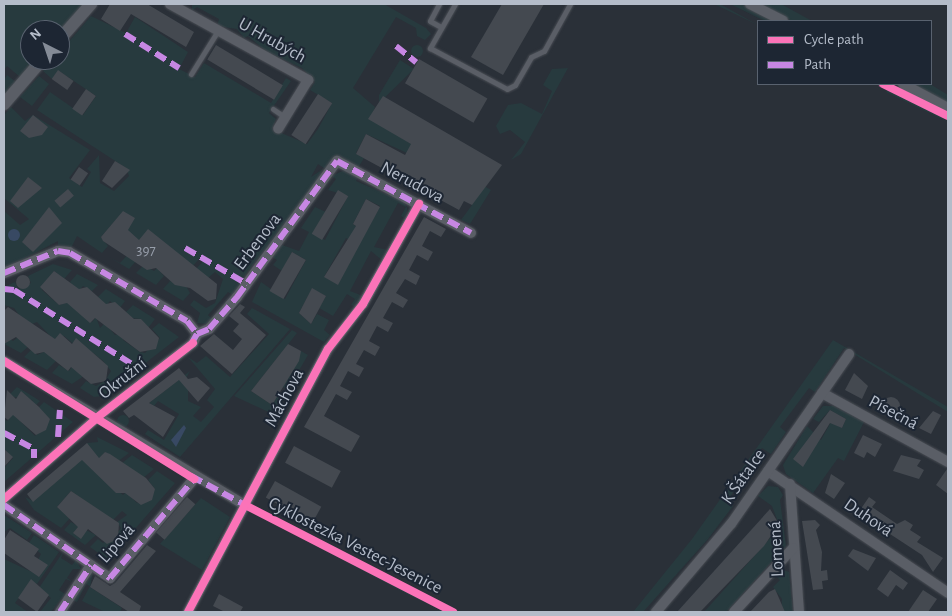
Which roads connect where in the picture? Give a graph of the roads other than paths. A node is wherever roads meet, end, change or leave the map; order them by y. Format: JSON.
{"nodes":[{"id":1,"x":91,"y":4,"type":"edge"},
{"id":2,"x":170,"y":4,"type":"edge"},
{"id":3,"x":439,"y":4,"type":"edge"},
{"id":4,"x":455,"y":4,"type":"edge"},
{"id":5,"x":570,"y":4,"type":"edge"},
{"id":6,"x":750,"y":4,"type":"edge"},
{"id":7,"x":781,"y":20,"type":"edge"},
{"id":8,"x":441,"y":27,"type":"junction"},
{"id":9,"x":70,"y":28,"type":"edge"},
{"id":10,"x":217,"y":32,"type":"junction"},
{"id":11,"x":33,"y":70,"type":"edge"},
{"id":12,"x":191,"y":74,"type":"dead end"},
{"id":13,"x":905,"y":85,"type":"edge"},
{"id":14,"x":4,"y":104,"type":"edge"},
{"id":15,"x":948,"y":108,"type":"edge"},
{"id":16,"x":273,"y":109,"type":"dead end"},
{"id":17,"x":285,"y":117,"type":"junction"},
{"id":18,"x":278,"y":129,"type":"dead end"},
{"id":19,"x":338,"y":161,"type":"joint"},
{"id":20,"x":419,"y":204,"type":"junction"},
{"id":21,"x":471,"y":233,"type":"dead end"},
{"id":22,"x":4,"y":273,"type":"edge"},
{"id":23,"x":197,"y":334,"type":"junction"},
{"id":24,"x":849,"y":354,"type":"dead end"},
{"id":25,"x":4,"y":361,"type":"edge"},
{"id":26,"x":822,"y":393,"type":"junction"},
{"id":27,"x":99,"y":416,"type":"junction"},
{"id":28,"x":948,"y":462,"type":"edge"},
{"id":29,"x":768,"y":470,"type":"junction"},
{"id":30,"x":194,"y":479,"type":"junction"},
{"id":31,"x":790,"y":484,"type":"junction"},
{"id":32,"x":4,"y":499,"type":"edge"},
{"id":33,"x":4,"y":505,"type":"edge"},
{"id":34,"x":245,"y":505,"type":"junction"},
{"id":35,"x":793,"y":548,"type":"junction"},
{"id":36,"x":91,"y":565,"type":"junction"},
{"id":37,"x":948,"y":593,"type":"edge"},
{"id":38,"x":60,"y":612,"type":"edge"},
{"id":39,"x":188,"y":612,"type":"edge"},
{"id":40,"x":656,"y":612,"type":"edge"},
{"id":41,"x":734,"y":612,"type":"edge"},
{"id":42,"x":799,"y":612,"type":"edge"}],
"edges":[{"from":1,"to":9,"type":"street"},
{"from":2,"to":10,"type":"street","name":"U Hrubých"},
{"from":3,"to":8,"type":"lane"},
{"from":4,"to":8,"type":"lane"},
{"from":5,"to":8,"type":"lane"},
{"from":6,"to":7,"type":"street"},
{"from":10,"to":12,"type":"lane"},
{"from":10,"to":17,"type":"street","name":"U Hrubých"},
{"from":11,"to":14,"type":"street"},
{"from":13,"to":15,"type":"street"},
{"from":16,"to":17,"type":"lane"},
{"from":17,"to":18,"type":"street","name":"U Hrubých"},
{"from":19,"to":20,"type":"street","name":"Nerudova"},
{"from":19,"to":23,"type":"street","name":"Erbenova"},
{"from":20,"to":21,"type":"street","name":"Nerudova"},
{"from":20,"to":34,"type":"street","name":"Máchova"},
{"from":22,"to":23,"type":"street"},
{"from":23,"to":27,"type":"street","name":"Okružní"},
{"from":24,"to":26,"type":"street","name":"K Šátalce"},
{"from":25,"to":27,"type":"street"},
{"from":26,"to":28,"type":"street","name":"Písečná"},
{"from":26,"to":29,"type":"street","name":"K Šátalce"},
{"from":27,"to":30,"type":"street"},
{"from":27,"to":32,"type":"street","name":"Okružní"},
{"from":29,"to":31,"type":"street","name":"Duhová"},
{"from":29,"to":40,"type":"street","name":"K Šátalce"},
{"from":30,"to":34,"type":"street"},
{"from":30,"to":36,"type":"street","name":"Lipová"},
{"from":31,"to":35,"type":"street","name":"Lomená"},
{"from":31,"to":37,"type":"street","name":"Duhová"},
{"from":33,"to":36,"type":"street","name":"Lipová"},
{"from":34,"to":39,"type":"street","name":"Máchova"},
{"from":35,"to":41,"type":"street"},
{"from":35,"to":42,"type":"street","name":"Lomená"},
{"from":36,"to":38,"type":"street"}]}
